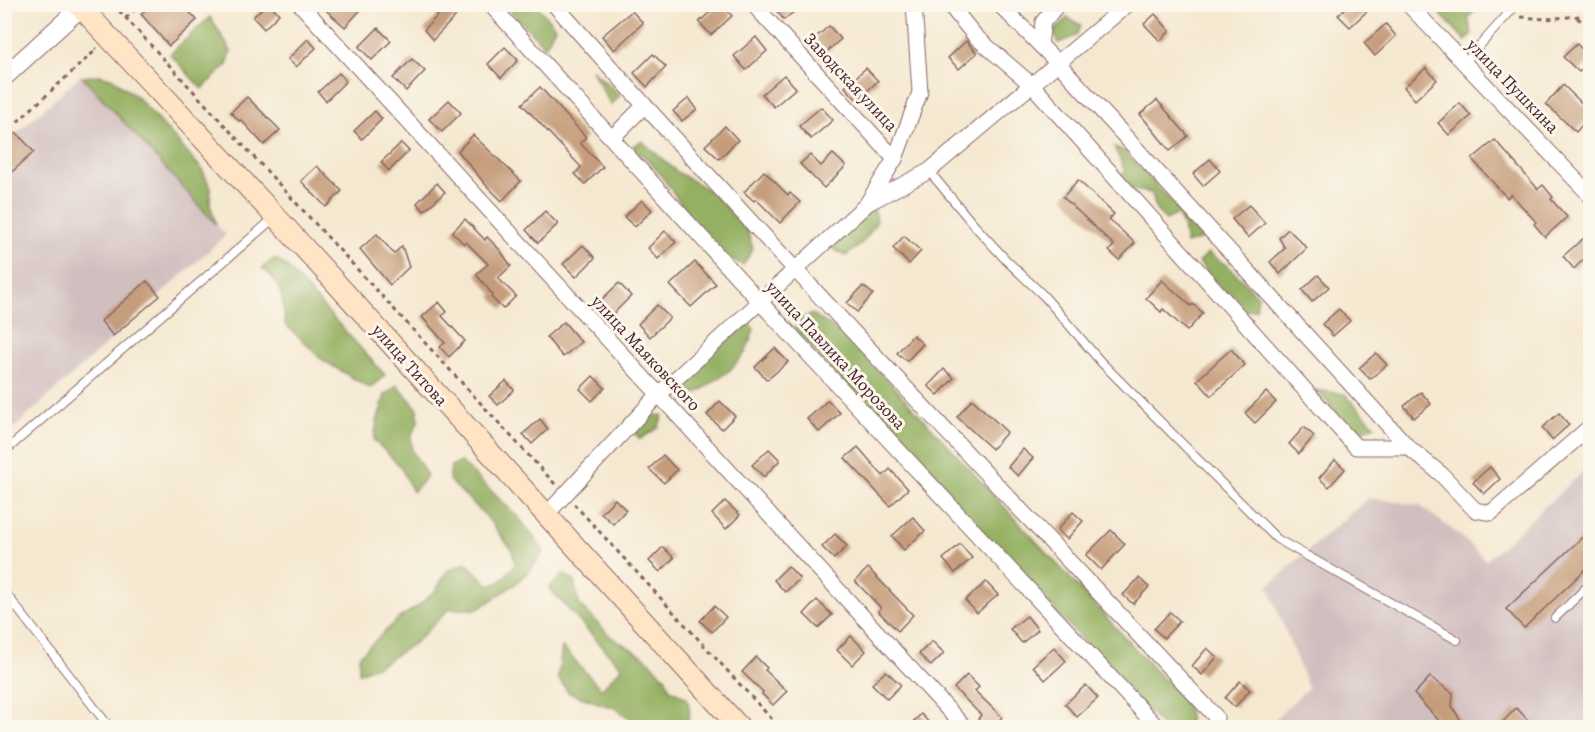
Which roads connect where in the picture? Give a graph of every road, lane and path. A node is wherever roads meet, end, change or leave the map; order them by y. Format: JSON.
{"nodes":[{"id":1,"x":113,"y":4,"type":"edge"},
{"id":2,"x":140,"y":4,"type":"edge"},
{"id":3,"x":300,"y":4,"type":"edge"},
{"id":4,"x":490,"y":4,"type":"edge"},
{"id":5,"x":554,"y":4,"type":"edge"},
{"id":6,"x":753,"y":4,"type":"edge"},
{"id":7,"x":914,"y":4,"type":"edge"},
{"id":8,"x":949,"y":4,"type":"edge"},
{"id":9,"x":999,"y":4,"type":"edge"},
{"id":10,"x":1058,"y":4,"type":"edge"},
{"id":11,"x":1128,"y":4,"type":"edge"},
{"id":12,"x":1408,"y":4,"type":"edge"},
{"id":13,"x":1517,"y":4,"type":"edge"},
{"id":14,"x":81,"y":5,"type":"edge"},
{"id":15,"x":1590,"y":15,"type":"edge"},
{"id":16,"x":1507,"y":16,"type":"junction"},
{"id":17,"x":1576,"y":17,"type":"junction"},
{"id":18,"x":126,"y":18,"type":"junction"},
{"id":19,"x":1590,"y":26,"type":"edge"},
{"id":20,"x":1040,"y":45,"type":"junction"},
{"id":21,"x":97,"y":49,"type":"dead end"},
{"id":22,"x":1464,"y":63,"type":"junction"},
{"id":23,"x":1059,"y":64,"type":"junction"},
{"id":24,"x":4,"y":77,"type":"edge"},
{"id":25,"x":1033,"y":86,"type":"junction"},
{"id":26,"x":644,"y":106,"type":"junction"},
{"id":27,"x":4,"y":134,"type":"edge"},
{"id":28,"x":612,"y":138,"type":"junction"},
{"id":29,"x":895,"y":159,"type":"junction"},
{"id":30,"x":929,"y":171,"type":"junction"},
{"id":31,"x":1590,"y":195,"type":"edge"},
{"id":32,"x":868,"y":202,"type":"junction"},
{"id":33,"x":276,"y":217,"type":"junction"},
{"id":34,"x":795,"y":270,"type":"junction"},
{"id":35,"x":760,"y":302,"type":"junction"},
{"id":36,"x":658,"y":395,"type":"junction"},
{"id":37,"x":1590,"y":427,"type":"edge"},
{"id":38,"x":1408,"y":447,"type":"junction"},
{"id":39,"x":4,"y":452,"type":"edge"},
{"id":40,"x":565,"y":494,"type":"junction"},
{"id":41,"x":546,"y":515,"type":"junction"},
{"id":42,"x":1590,"y":584,"type":"edge"},
{"id":43,"x":4,"y":591,"type":"edge"},
{"id":44,"x":1555,"y":618,"type":"dead end"},
{"id":45,"x":1457,"y":640,"type":"dead end"},
{"id":46,"x":110,"y":728,"type":"edge"},
{"id":47,"x":740,"y":728,"type":"edge"},
{"id":48,"x":780,"y":728,"type":"edge"},
{"id":49,"x":965,"y":728,"type":"edge"},
{"id":50,"x":1158,"y":728,"type":"edge"},
{"id":51,"x":1215,"y":728,"type":"edge"}],
"edges":[{"from":1,"to":18,"type":"path"},
{"from":2,"to":18,"type":"path"},
{"from":3,"to":36,"type":"street","name":"улица Маяковского"},
{"from":4,"to":28,"type":"street","name":"улица Павлика Морозова"},
{"from":5,"to":26,"type":"street","name":"улица Павлика Морозова"},
{"from":6,"to":29,"type":"street","name":"Заводская улица"},
{"from":7,"to":29,"type":"street"},
{"from":8,"to":25,"type":"street"},
{"from":9,"to":20,"type":"street"},
{"from":10,"to":20,"type":"street"},
{"from":11,"to":23,"type":"street"},
{"from":12,"to":22,"type":"street","name":"улица Пушкина"},
{"from":13,"to":16,"type":"lane"},
{"from":14,"to":24,"type":"street"},
{"from":14,"to":33,"type":"main road","name":"улица Титова"},
{"from":15,"to":17,"type":"path"},
{"from":16,"to":17,"type":"path"},
{"from":16,"to":22,"type":"lane"},
{"from":17,"to":19,"type":"path"},
{"from":18,"to":40,"type":"path"},
{"from":20,"to":23,"type":"street"},
{"from":21,"to":27,"type":"path"},
{"from":22,"to":31,"type":"street","name":"улица Пушкина"},
{"from":23,"to":25,"type":"street"},
{"from":23,"to":38,"type":"street"},
{"from":25,"to":30,"type":"street"},
{"from":25,"to":38,"type":"street"},
{"from":26,"to":28,"type":"street"},
{"from":26,"to":34,"type":"street","name":"улица Павлика Морозова"},
{"from":28,"to":35,"type":"street","name":"улица Павлика Морозова"},
{"from":29,"to":32,"type":"street"},
{"from":30,"to":32,"type":"street"},
{"from":30,"to":45,"type":"lane"},
{"from":32,"to":34,"type":"street"},
{"from":33,"to":39,"type":"lane"},
{"from":33,"to":41,"type":"main road","name":"улица Титова"},
{"from":34,"to":35,"type":"street"},
{"from":34,"to":51,"type":"street","name":"улица Павлика Морозова"},
{"from":35,"to":36,"type":"street"},
{"from":35,"to":50,"type":"street","name":"улица Павлика Морозова"},
{"from":36,"to":40,"type":"street"},
{"from":36,"to":49,"type":"street","name":"улица Маяковского"},
{"from":37,"to":38,"type":"street"},
{"from":40,"to":41,"type":"street"},
{"from":40,"to":48,"type":"path"},
{"from":41,"to":47,"type":"main road","name":"улица Титова"},
{"from":42,"to":44,"type":"lane"},
{"from":43,"to":46,"type":"lane"}]}
